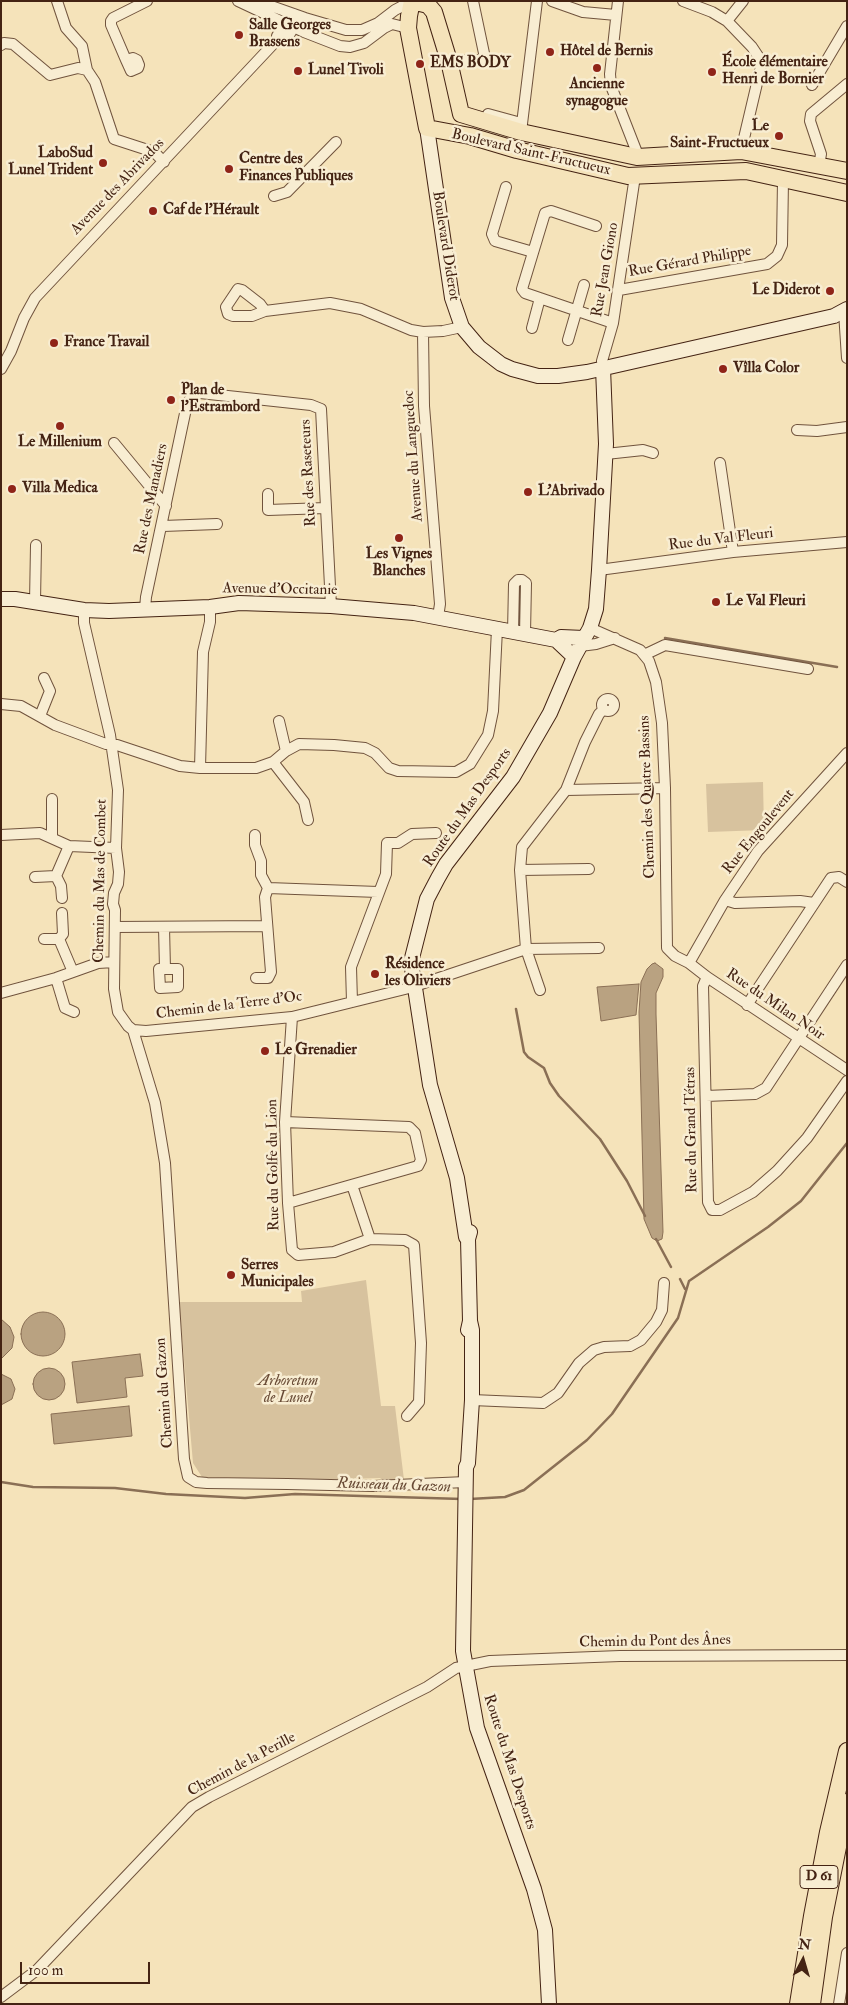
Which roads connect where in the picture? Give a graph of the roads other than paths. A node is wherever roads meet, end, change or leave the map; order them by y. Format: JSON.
{"nodes":[{"id":1,"x":57,"y":1,"type":"edge"},
{"id":2,"x":147,"y":1,"type":"edge"},
{"id":3,"x":238,"y":1,"type":"edge"},
{"id":4,"x":257,"y":1,"type":"edge"},
{"id":5,"x":412,"y":1,"type":"edge"},
{"id":6,"x":473,"y":1,"type":"edge"},
{"id":7,"x":537,"y":1,"type":"edge"},
{"id":8,"x":552,"y":1,"type":"edge"},
{"id":9,"x":618,"y":1,"type":"edge"},
{"id":10,"x":683,"y":1,"type":"edge"},
{"id":11,"x":743,"y":1,"type":"edge"},
{"id":12,"x":294,"y":14,"type":"junction"},
{"id":13,"x":616,"y":15,"type":"junction"},
{"id":14,"x":727,"y":21,"type":"junction"},
{"id":15,"x":290,"y":25,"type":"junction"},
{"id":16,"x":408,"y":28,"type":"junction"},
{"id":17,"x":847,"y":28,"type":"edge"},
{"id":18,"x":346,"y":30,"type":"junction"},
{"id":19,"x":329,"y":41,"type":"junction"},
{"id":20,"x":1,"y":46,"type":"edge"},
{"id":21,"x":356,"y":46,"type":"junction"},
{"id":22,"x":126,"y":60,"type":"dead end"},
{"id":23,"x":449,"y":61,"type":"junction"},
{"id":24,"x":87,"y":70,"type":"junction"},
{"id":25,"x":847,"y":84,"type":"edge"},
{"id":26,"x":812,"y":85,"type":"dead end"},
{"id":27,"x":427,"y":128,"type":"junction"},
{"id":28,"x":521,"y":128,"type":"junction"},
{"id":29,"x":336,"y":142,"type":"dead end"},
{"id":30,"x":741,"y":151,"type":"junction"},
{"id":31,"x":637,"y":157,"type":"junction"},
{"id":32,"x":164,"y":162,"type":"junction"},
{"id":33,"x":819,"y":166,"type":"junction"},
{"id":34,"x":847,"y":171,"type":"edge"},
{"id":35,"x":636,"y":176,"type":"junction"},
{"id":36,"x":783,"y":180,"type":"junction"},
{"id":37,"x":506,"y":187,"type":"dead end"},
{"id":38,"x":847,"y":193,"type":"edge"},
{"id":39,"x":274,"y":196,"type":"dead end"},
{"id":40,"x":596,"y":226,"type":"dead end"},
{"id":41,"x":533,"y":252,"type":"junction"},
{"id":42,"x":584,"y":285,"type":"dead end"},
{"id":43,"x":619,"y":290,"type":"junction"},
{"id":44,"x":540,"y":298,"type":"junction"},
{"id":45,"x":265,"y":311,"type":"dead end"},
{"id":46,"x":576,"y":311,"type":"junction"},
{"id":47,"x":845,"y":311,"type":"edge"},
{"id":48,"x":613,"y":323,"type":"junction"},
{"id":49,"x":462,"y":327,"type":"junction"},
{"id":50,"x":532,"y":328,"type":"dead end"},
{"id":51,"x":423,"y":332,"type":"junction"},
{"id":52,"x":568,"y":340,"type":"dead end"},
{"id":53,"x":847,"y":358,"type":"edge"},
{"id":54,"x":603,"y":368,"type":"junction"},
{"id":55,"x":1,"y":369,"type":"edge"},
{"id":56,"x":192,"y":396,"type":"joint"},
{"id":57,"x":847,"y":427,"type":"edge"},
{"id":58,"x":797,"y":430,"type":"dead end"},
{"id":59,"x":114,"y":443,"type":"dead end"},
{"id":60,"x":653,"y":453,"type":"dead end"},
{"id":61,"x":606,"y":454,"type":"junction"},
{"id":62,"x":720,"y":463,"type":"dead end"},
{"id":63,"x":268,"y":494,"type":"dead end"},
{"id":64,"x":166,"y":506,"type":"junction"},
{"id":65,"x":326,"y":508,"type":"junction"},
{"id":66,"x":216,"y":524,"type":"dead end"},
{"id":67,"x":162,"y":526,"type":"junction"},
{"id":68,"x":847,"y":542,"type":"edge"},
{"id":69,"x":36,"y":545,"type":"dead end"},
{"id":70,"x":733,"y":552,"type":"junction"},
{"id":71,"x":599,"y":570,"type":"junction"},
{"id":72,"x":1,"y":599,"type":"edge"},
{"id":73,"x":35,"y":602,"type":"junction"},
{"id":74,"x":331,"y":606,"type":"junction"},
{"id":75,"x":210,"y":607,"type":"junction"},
{"id":76,"x":145,"y":609,"type":"junction"},
{"id":77,"x":84,"y":610,"type":"junction"},
{"id":78,"x":438,"y":618,"type":"junction"},
{"id":79,"x":497,"y":629,"type":"junction"},
{"id":80,"x":615,"y":638,"type":"junction"},
{"id":81,"x":556,"y":640,"type":"junction"},
{"id":82,"x":582,"y":642,"type":"junction"},
{"id":83,"x":644,"y":655,"type":"junction"},
{"id":84,"x":808,"y":669,"type":"dead end"},
{"id":85,"x":44,"y":678,"type":"dead end"},
{"id":86,"x":1,"y":704,"type":"edge"},
{"id":87,"x":603,"y":710,"type":"dead end"},
{"id":88,"x":40,"y":716,"type":"junction"},
{"id":89,"x":279,"y":721,"type":"dead end"},
{"id":90,"x":112,"y":744,"type":"junction"},
{"id":91,"x":286,"y":751,"type":"junction"},
{"id":92,"x":847,"y":753,"type":"edge"},
{"id":93,"x":273,"y":762,"type":"junction"},
{"id":94,"x":200,"y":768,"type":"junction"},
{"id":95,"x":665,"y":788,"type":"junction"},
{"id":96,"x":566,"y":790,"type":"junction"},
{"id":97,"x":52,"y":799,"type":"dead end"},
{"id":98,"x":308,"y":820,"type":"dead end"},
{"id":99,"x":436,"y":833,"type":"dead end"},
{"id":100,"x":1,"y":835,"type":"edge"},
{"id":101,"x":255,"y":835,"type":"dead end"},
{"id":102,"x":52,"y":837,"type":"junction"},
{"id":103,"x":69,"y":846,"type":"junction"},
{"id":104,"x":116,"y":848,"type":"junction"},
{"id":105,"x":589,"y":869,"type":"dead end"},
{"id":106,"x":520,"y":870,"type":"junction"},
{"id":107,"x":56,"y":876,"type":"junction"},
{"id":108,"x":35,"y":877,"type":"dead end"},
{"id":109,"x":847,"y":882,"type":"edge"},
{"id":110,"x":268,"y":888,"type":"junction"},
{"id":111,"x":378,"y":892,"type":"junction"},
{"id":112,"x":62,"y":898,"type":"dead end"},
{"id":113,"x":725,"y":900,"type":"junction"},
{"id":114,"x":814,"y":903,"type":"junction"},
{"id":115,"x":62,"y":913,"type":"dead end"},
{"id":116,"x":267,"y":926,"type":"junction"},
{"id":117,"x":115,"y":927,"type":"junction"},
{"id":118,"x":164,"y":927,"type":"junction"},
{"id":119,"x":60,"y":938,"type":"junction"},
{"id":120,"x":44,"y":940,"type":"dead end"},
{"id":121,"x":599,"y":948,"type":"dead end"},
{"id":122,"x":526,"y":949,"type":"junction"},
{"id":123,"x":114,"y":962,"type":"junction"},
{"id":124,"x":689,"y":963,"type":"junction"},
{"id":125,"x":847,"y":965,"type":"edge"},
{"id":126,"x":165,"y":969,"type":"dead end"},
{"id":127,"x":73,"y":972,"type":"junction"},
{"id":128,"x":706,"y":977,"type":"junction"},
{"id":129,"x":56,"y":978,"type":"junction"},
{"id":130,"x":256,"y":978,"type":"dead end"},
{"id":131,"x":415,"y":986,"type":"junction"},
{"id":132,"x":540,"y":990,"type":"dead end"},
{"id":133,"x":1,"y":994,"type":"edge"},
{"id":134,"x":352,"y":1002,"type":"junction"},
{"id":135,"x":747,"y":1005,"type":"junction"},
{"id":136,"x":74,"y":1012,"type":"dead end"},
{"id":137,"x":292,"y":1016,"type":"junction"},
{"id":138,"x":133,"y":1030,"type":"junction"},
{"id":139,"x":799,"y":1038,"type":"junction"},
{"id":140,"x":847,"y":1070,"type":"edge"},
{"id":141,"x":847,"y":1081,"type":"edge"},
{"id":142,"x":706,"y":1096,"type":"junction"},
{"id":143,"x":285,"y":1122,"type":"junction"},
{"id":144,"x":352,"y":1185,"type":"junction"},
{"id":145,"x":288,"y":1203,"type":"junction"},
{"id":146,"x":370,"y":1240,"type":"junction"},
{"id":147,"x":664,"y":1283,"type":"dead end"},
{"id":148,"x":468,"y":1400,"type":"junction"},
{"id":149,"x":408,"y":1416,"type":"dead end"},
{"id":150,"x":466,"y":1486,"type":"junction"},
{"id":151,"x":847,"y":1656,"type":"edge"},
{"id":152,"x":465,"y":1665,"type":"junction"},
{"id":153,"x":847,"y":1751,"type":"edge"},
{"id":154,"x":847,"y":1802,"type":"edge"},
{"id":155,"x":847,"y":1953,"type":"edge"},
{"id":156,"x":1,"y":1997,"type":"edge"},
{"id":157,"x":548,"y":2004,"type":"edge"},
{"id":158,"x":798,"y":2004,"type":"edge"},
{"id":159,"x":812,"y":2004,"type":"edge"},
{"id":160,"x":839,"y":2004,"type":"edge"}],
"edges":[{"from":1,"to":24,"type":"street"},
{"from":2,"to":22,"type":"street"},
{"from":3,"to":15,"type":"street"},
{"from":4,"to":12,"type":"street"},
{"from":5,"to":16,"type":"main road","name":"Boulevard Diderot"},
{"from":5,"to":18,"type":"street"},
{"from":5,"to":23,"type":"main road"},
{"from":6,"to":23,"type":"street"},
{"from":7,"to":28,"type":"street"},
{"from":8,"to":13,"type":"street"},
{"from":9,"to":13,"type":"street"},
{"from":10,"to":14,"type":"street"},
{"from":11,"to":14,"type":"street"},
{"from":12,"to":15,"type":"street"},
{"from":12,"to":18,"type":"street"},
{"from":13,"to":31,"type":"street"},
{"from":14,"to":30,"type":"street"},
{"from":15,"to":19,"type":"street"},
{"from":15,"to":32,"type":"street","name":"Avenue des Abrivados"},
{"from":16,"to":21,"type":"street"},
{"from":16,"to":27,"type":"main road","name":"Boulevard Diderot"},
{"from":17,"to":26,"type":"street"},
{"from":18,"to":19,"type":"street"},
{"from":18,"to":21,"type":"street"},
{"from":19,"to":21,"type":"street"},
{"from":20,"to":24,"type":"street"},
{"from":23,"to":28,"type":"main road","name":"Boulevard Saint-Fructueux"},
{"from":24,"to":32,"type":"street"},
{"from":25,"to":33,"type":"street"},
{"from":27,"to":35,"type":"main road","name":"Boulevard Saint-Fructueux"},
{"from":27,"to":49,"type":"street","name":"Boulevard Diderot"},
{"from":28,"to":31,"type":"main road","name":"Boulevard Saint-Fructueux"},
{"from":29,"to":39,"type":"street"},
{"from":30,"to":31,"type":"main road","name":"Boulevard Saint-Fructueux"},
{"from":30,"to":33,"type":"main road","name":"Boulevard Saint-Fructueux"},
{"from":31,"to":35,"type":"main road"},
{"from":32,"to":55,"type":"street","name":"Avenue des Abrivados"},
{"from":33,"to":34,"type":"main road","name":"Boulevard Saint-Fructueux"},
{"from":35,"to":36,"type":"main road","name":"Boulevard Saint-Fructueux"},
{"from":35,"to":43,"type":"street","name":"Rue Jean Giono"},
{"from":36,"to":38,"type":"main road","name":"Boulevard Saint-Fructueux"},
{"from":36,"to":43,"type":"street","name":"Rue Gérard Philippe"},
{"from":37,"to":41,"type":"street"},
{"from":40,"to":41,"type":"street"},
{"from":41,"to":44,"type":"street"},
{"from":42,"to":46,"type":"street"},
{"from":43,"to":48,"type":"street","name":"Rue Jean Giono"},
{"from":44,"to":46,"type":"street"},
{"from":44,"to":50,"type":"street"},
{"from":45,"to":51,"type":"street"},
{"from":46,"to":48,"type":"street"},
{"from":46,"to":52,"type":"street"},
{"from":47,"to":53,"type":"street"},
{"from":47,"to":54,"type":"street","name":"Boulevard Diderot"},
{"from":48,"to":54,"type":"street","name":"Rue Jean Giono"},
{"from":49,"to":51,"type":"street"},
{"from":49,"to":54,"type":"street","name":"Boulevard Diderot"},
{"from":51,"to":78,"type":"street","name":"Avenue du Languedoc"},
{"from":54,"to":61,"type":"street","name":"Route du Mas Desports"},
{"from":56,"to":64,"type":"street","name":"Rue des Manadiers"},
{"from":56,"to":65,"type":"street","name":"Rue des Raseteurs"},
{"from":57,"to":58,"type":"street"},
{"from":59,"to":64,"type":"street"},
{"from":60,"to":61,"type":"street"},
{"from":61,"to":71,"type":"street","name":"Route du Mas Desports"},
{"from":62,"to":70,"type":"street"},
{"from":63,"to":65,"type":"street"},
{"from":64,"to":67,"type":"street","name":"Rue des Manadiers"},
{"from":65,"to":74,"type":"street","name":"Rue des Raseteurs"},
{"from":66,"to":67,"type":"street"},
{"from":67,"to":76,"type":"street","name":"Rue des Manadiers"},
{"from":68,"to":70,"type":"street","name":"Rue du Val Fleuri"},
{"from":69,"to":73,"type":"street"},
{"from":70,"to":71,"type":"street","name":"Rue du Val Fleuri"},
{"from":71,"to":82,"type":"street","name":"Route du Mas Desports"},
{"from":72,"to":73,"type":"street","name":"Avenue d'Occitanie"},
{"from":73,"to":77,"type":"street","name":"Avenue d'Occitanie"},
{"from":74,"to":75,"type":"street","name":"Avenue d'Occitanie"},
{"from":74,"to":78,"type":"street","name":"Avenue d'Occitanie"},
{"from":75,"to":76,"type":"street","name":"Avenue d'Occitanie"},
{"from":75,"to":94,"type":"street"},
{"from":76,"to":77,"type":"street","name":"Avenue d'Occitanie"},
{"from":77,"to":90,"type":"street","name":"Chemin du Mas de Combet"},
{"from":78,"to":79,"type":"street","name":"Avenue d'Occitanie"},
{"from":79,"to":81,"type":"street","name":"Avenue d'Occitanie"},
{"from":79,"to":91,"type":"street"},
{"from":80,"to":82,"type":"street"},
{"from":80,"to":82,"type":"street"},
{"from":80,"to":83,"type":"street"},
{"from":81,"to":82,"type":"street"},
{"from":81,"to":82,"type":"street","name":"Avenue d'Occitanie"},
{"from":82,"to":131,"type":"street","name":"Route du Mas Desports"},
{"from":83,"to":84,"type":"street"},
{"from":83,"to":95,"type":"street","name":"Chemin des Quatre Bassins"},
{"from":85,"to":88,"type":"street"},
{"from":86,"to":88,"type":"street"},
{"from":87,"to":96,"type":"street"},
{"from":88,"to":90,"type":"street"},
{"from":89,"to":91,"type":"street"},
{"from":90,"to":94,"type":"street"},
{"from":90,"to":104,"type":"street","name":"Chemin du Mas de Combet"},
{"from":91,"to":93,"type":"street"},
{"from":92,"to":113,"type":"street","name":"Rue Engoulevent"},
{"from":93,"to":94,"type":"street"},
{"from":93,"to":98,"type":"street"},
{"from":95,"to":96,"type":"street"},
{"from":95,"to":124,"type":"street","name":"Chemin des Quatre Bassins"},
{"from":96,"to":106,"type":"street"},
{"from":97,"to":102,"type":"street"},
{"from":99,"to":111,"type":"street"},
{"from":100,"to":102,"type":"street"},
{"from":101,"to":110,"type":"street"},
{"from":102,"to":103,"type":"street"},
{"from":103,"to":104,"type":"street"},
{"from":103,"to":107,"type":"street"},
{"from":104,"to":117,"type":"street","name":"Chemin du Mas de Combet"},
{"from":105,"to":106,"type":"street"},
{"from":106,"to":122,"type":"street"},
{"from":107,"to":108,"type":"street"},
{"from":107,"to":112,"type":"street"},
{"from":109,"to":114,"type":"street"},
{"from":110,"to":111,"type":"street"},
{"from":110,"to":116,"type":"street"},
{"from":111,"to":134,"type":"street"},
{"from":113,"to":114,"type":"street"},
{"from":113,"to":124,"type":"street","name":"Rue Engoulevent"},
{"from":114,"to":135,"type":"street"},
{"from":115,"to":119,"type":"street"},
{"from":116,"to":118,"type":"street"},
{"from":116,"to":130,"type":"street"},
{"from":117,"to":118,"type":"street"},
{"from":117,"to":123,"type":"street","name":"Chemin du Mas de Combet"},
{"from":118,"to":126,"type":"street"},
{"from":119,"to":120,"type":"street"},
{"from":119,"to":127,"type":"street"},
{"from":121,"to":122,"type":"street","name":"Chemin de la Terre d'Oc"},
{"from":122,"to":131,"type":"street","name":"Chemin de la Terre d'Oc"},
{"from":122,"to":132,"type":"street"},
{"from":123,"to":127,"type":"street"},
{"from":123,"to":138,"type":"street","name":"Chemin du Mas de Combet"},
{"from":124,"to":128,"type":"street","name":"Rue du Milan Noir"},
{"from":125,"to":139,"type":"street"},
{"from":127,"to":129,"type":"street"},
{"from":128,"to":135,"type":"street","name":"Rue du Milan Noir"},
{"from":128,"to":142,"type":"street","name":"Rue du Grand Tétras"},
{"from":129,"to":133,"type":"street"},
{"from":129,"to":136,"type":"street"},
{"from":131,"to":134,"type":"street","name":"Chemin de la Terre d'Oc"},
{"from":131,"to":148,"type":"street","name":"Route du Mas Desports"},
{"from":134,"to":137,"type":"street","name":"Chemin de la Terre d'Oc"},
{"from":135,"to":139,"type":"street","name":"Rue du Milan Noir"},
{"from":137,"to":138,"type":"street","name":"Chemin de la Terre d'Oc"},
{"from":137,"to":143,"type":"street","name":"Rue du Golfe du Lion"},
{"from":138,"to":150,"type":"street","name":"Chemin du Gazon"},
{"from":139,"to":140,"type":"street","name":"Rue du Milan Noir"},
{"from":139,"to":142,"type":"street"},
{"from":141,"to":142,"type":"street","name":"Rue du Grand Tétras"},
{"from":143,"to":144,"type":"street"},
{"from":143,"to":145,"type":"street","name":"Rue du Golfe du Lion"},
{"from":144,"to":145,"type":"street"},
{"from":144,"to":146,"type":"street"},
{"from":145,"to":146,"type":"street","name":"Rue du Golfe du Lion"},
{"from":146,"to":149,"type":"street","name":"Rue du Golfe du Lion"},
{"from":147,"to":148,"type":"street"},
{"from":148,"to":150,"type":"street","name":"Route du Mas Desports"},
{"from":150,"to":152,"type":"street","name":"Route du Mas Desports"},
{"from":151,"to":152,"type":"street","name":"Chemin du Pont des Ânes"},
{"from":152,"to":156,"type":"street","name":"Chemin de la Perille"},
{"from":152,"to":157,"type":"street","name":"Route du Mas Desports"},
{"from":153,"to":158,"type":"main road","number":"D 61"},
{"from":154,"to":159,"type":"main road","number":"D 61"},
{"from":155,"to":160,"type":"street"}]}
